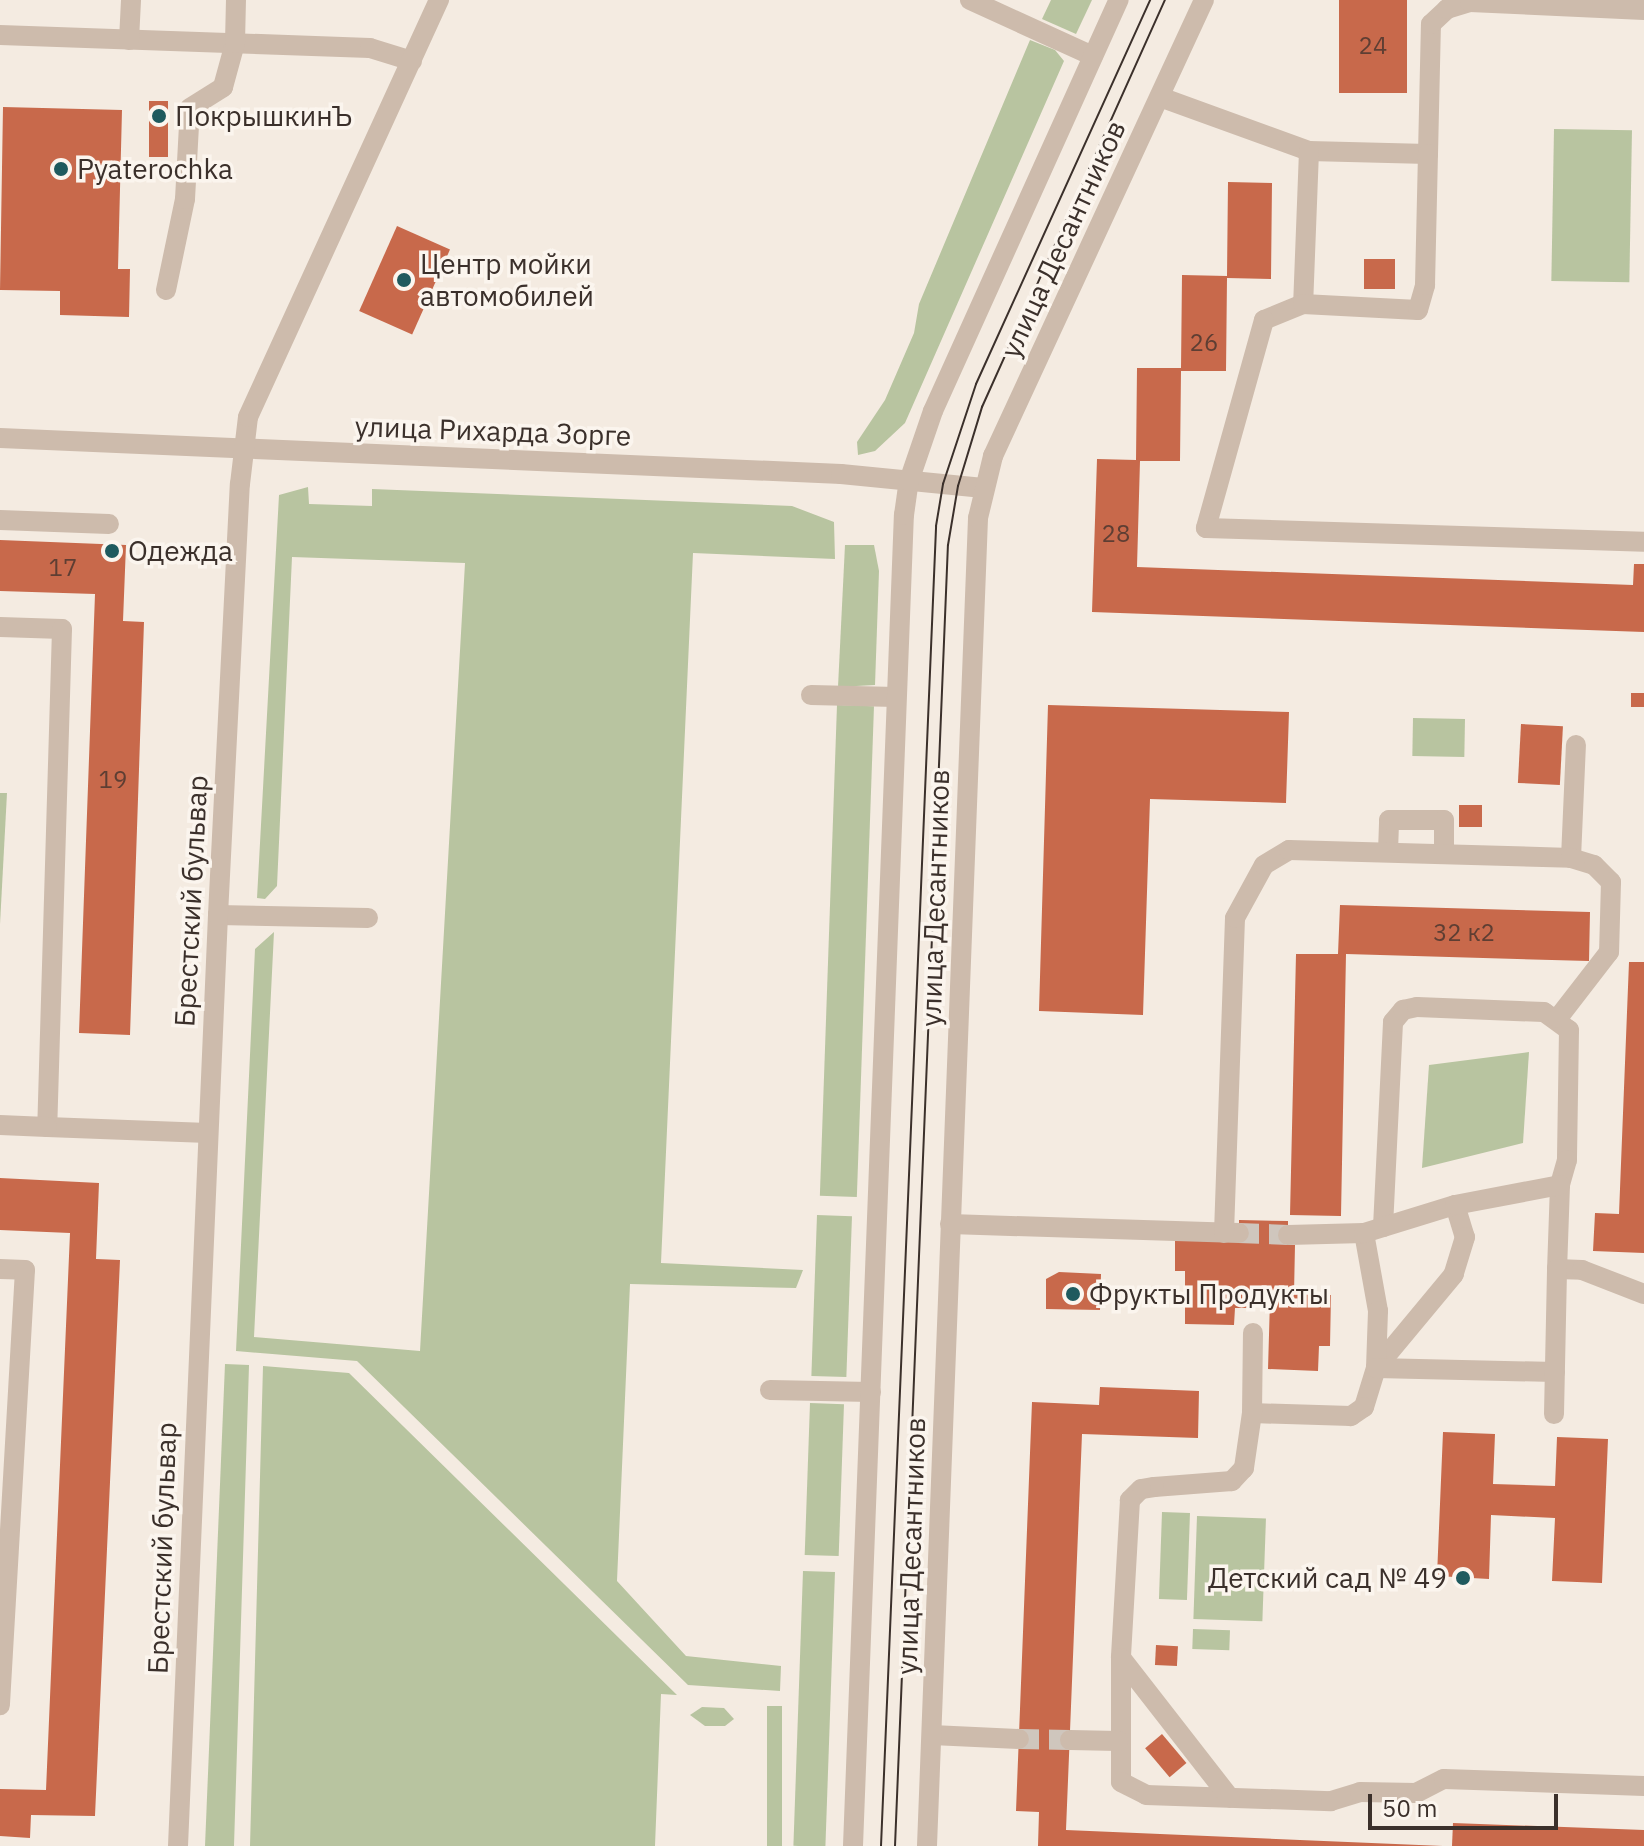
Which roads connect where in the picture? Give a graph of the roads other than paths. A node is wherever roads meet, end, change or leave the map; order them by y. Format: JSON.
{"nodes":[{"id":1,"x":131,"y":0,"type":"edge"},
{"id":2,"x":236,"y":0,"type":"edge"},
{"id":3,"x":439,"y":0,"type":"edge"},
{"id":4,"x":970,"y":0,"type":"edge"},
{"id":5,"x":1119,"y":0,"type":"edge"},
{"id":6,"x":1204,"y":0,"type":"edge"},
{"id":7,"x":1470,"y":1,"type":"edge"},
{"id":8,"x":1644,"y":10,"type":"edge"},
{"id":9,"x":0,"y":35,"type":"edge"},
{"id":10,"x":129,"y":40,"type":"junction"},
{"id":11,"x":235,"y":43,"type":"junction"},
{"id":12,"x":1093,"y":56,"type":"junction"},
{"id":13,"x":412,"y":61,"type":"junction"},
{"id":14,"x":1160,"y":97,"type":"junction"},
{"id":15,"x":1309,"y":151,"type":"junction"},
{"id":16,"x":1428,"y":154,"type":"junction"},
{"id":17,"x":166,"y":290,"type":"dead end"},
{"id":18,"x":1303,"y":304,"type":"junction"},
{"id":19,"x":0,"y":438,"type":"edge"},
{"id":20,"x":244,"y":448,"type":"junction"},
{"id":21,"x":909,"y":481,"type":"junction"},
{"id":22,"x":983,"y":488,"type":"junction"},
{"id":23,"x":0,"y":520,"type":"edge"},
{"id":24,"x":109,"y":524,"type":"dead end"},
{"id":25,"x":1644,"y":542,"type":"edge"},
{"id":26,"x":0,"y":627,"type":"edge"},
{"id":27,"x":811,"y":695,"type":"dead end"},
{"id":28,"x":896,"y":697,"type":"junction"},
{"id":29,"x":1576,"y":745,"type":"dead end"},
{"id":30,"x":1388,"y":852,"type":"junction"},
{"id":31,"x":1444,"y":854,"type":"junction"},
{"id":32,"x":1571,"y":858,"type":"junction"},
{"id":33,"x":218,"y":915,"type":"junction"},
{"id":34,"x":368,"y":918,"type":"dead end"},
{"id":35,"x":1558,"y":1018,"type":"junction"},
{"id":36,"x":0,"y":1125,"type":"edge"},
{"id":37,"x":47,"y":1127,"type":"junction"},
{"id":38,"x":208,"y":1133,"type":"junction"},
{"id":39,"x":1560,"y":1185,"type":"junction"},
{"id":40,"x":1455,"y":1205,"type":"junction"},
{"id":41,"x":950,"y":1224,"type":"junction"},
{"id":42,"x":1373,"y":1230,"type":"junction"},
{"id":43,"x":1288,"y":1235,"type":"tunnel mouth"},
{"id":44,"x":0,"y":1269,"type":"edge"},
{"id":45,"x":1557,"y":1269,"type":"junction"},
{"id":46,"x":1644,"y":1294,"type":"edge"},
{"id":47,"x":1253,"y":1333,"type":"dead end"},
{"id":48,"x":1376,"y":1368,"type":"junction"},
{"id":49,"x":1555,"y":1372,"type":"junction"},
{"id":50,"x":770,"y":1390,"type":"dead end"},
{"id":51,"x":871,"y":1392,"type":"junction"},
{"id":52,"x":1252,"y":1413,"type":"junction"},
{"id":53,"x":1554,"y":1414,"type":"dead end"},
{"id":54,"x":1121,"y":1658,"type":"junction"},
{"id":55,"x":0,"y":1705,"type":"edge"},
{"id":56,"x":932,"y":1735,"type":"junction"},
{"id":57,"x":1019,"y":1739,"type":"tunnel mouth"},
{"id":58,"x":1070,"y":1740,"type":"tunnel mouth"},
{"id":59,"x":1118,"y":1741,"type":"junction"},
{"id":60,"x":1644,"y":1786,"type":"edge"},
{"id":61,"x":1230,"y":1798,"type":"junction"},
{"id":62,"x":178,"y":1846,"type":"edge"},
{"id":63,"x":853,"y":1846,"type":"edge"},
{"id":64,"x":927,"y":1846,"type":"edge"}],
"edges":[{"from":1,"to":10,"type":"street"},
{"from":2,"to":11,"type":"street"},
{"from":3,"to":13,"type":"street","name":"Брестский бульвар"},
{"from":4,"to":12,"type":"street"},
{"from":5,"to":12,"type":"street","name":"улица Десантников"},
{"from":6,"to":14,"type":"street","name":"улица Десантников"},
{"from":7,"to":8,"type":"street"},
{"from":7,"to":16,"type":"street"},
{"from":9,"to":10,"type":"street"},
{"from":10,"to":11,"type":"street"},
{"from":11,"to":13,"type":"street"},
{"from":11,"to":17,"type":"street"},
{"from":12,"to":21,"type":"street","name":"улица Десантников"},
{"from":13,"to":20,"type":"street","name":"Брестский бульвар"},
{"from":14,"to":15,"type":"street"},
{"from":14,"to":22,"type":"street","name":"улица Десантников"},
{"from":15,"to":16,"type":"street"},
{"from":15,"to":18,"type":"street"},
{"from":16,"to":18,"type":"street"},
{"from":18,"to":25,"type":"street"},
{"from":19,"to":20,"type":"street","name":"улица Рихарда Зорге"},
{"from":20,"to":21,"type":"street","name":"улица Рихарда Зорге"},
{"from":20,"to":33,"type":"street","name":"Брестский бульвар"},
{"from":21,"to":22,"type":"street","name":"улица Рихарда Зорге"},
{"from":21,"to":28,"type":"street","name":"улица Десантников"},
{"from":22,"to":41,"type":"street","name":"улица Десантников"},
{"from":23,"to":24,"type":"street"},
{"from":26,"to":37,"type":"street"},
{"from":27,"to":28,"type":"street"},
{"from":28,"to":51,"type":"street","name":"улица Десантников"},
{"from":29,"to":32,"type":"street"},
{"from":30,"to":31,"type":"street"},
{"from":30,"to":31,"type":"street"},
{"from":30,"to":41,"type":"street"},
{"from":31,"to":32,"type":"street"},
{"from":32,"to":35,"type":"street"},
{"from":33,"to":34,"type":"street"},
{"from":33,"to":38,"type":"street","name":"Брестский бульвар"},
{"from":35,"to":39,"type":"street"},
{"from":35,"to":42,"type":"street"},
{"from":36,"to":37,"type":"street"},
{"from":37,"to":38,"type":"street"},
{"from":38,"to":62,"type":"street","name":"Брестский бульвар"},
{"from":39,"to":40,"type":"street"},
{"from":39,"to":45,"type":"street"},
{"from":40,"to":42,"type":"street"},
{"from":40,"to":48,"type":"street"},
{"from":41,"to":56,"type":"street","name":"улица Десантников"},
{"from":42,"to":43,"type":"street"},
{"from":42,"to":48,"type":"street"},
{"from":44,"to":55,"type":"street"},
{"from":45,"to":46,"type":"street"},
{"from":45,"to":49,"type":"street"},
{"from":47,"to":52,"type":"street"},
{"from":48,"to":49,"type":"street"},
{"from":48,"to":52,"type":"street"},
{"from":49,"to":53,"type":"street"},
{"from":50,"to":51,"type":"street"},
{"from":51,"to":63,"type":"street","name":"улица Десантников"},
{"from":52,"to":54,"type":"street"},
{"from":54,"to":59,"type":"street"},
{"from":54,"to":61,"type":"street"},
{"from":56,"to":57,"type":"street"},
{"from":56,"to":64,"type":"street","name":"улица Десантников"},
{"from":58,"to":59,"type":"street"},
{"from":59,"to":61,"type":"street"},
{"from":60,"to":61,"type":"street"}]}
